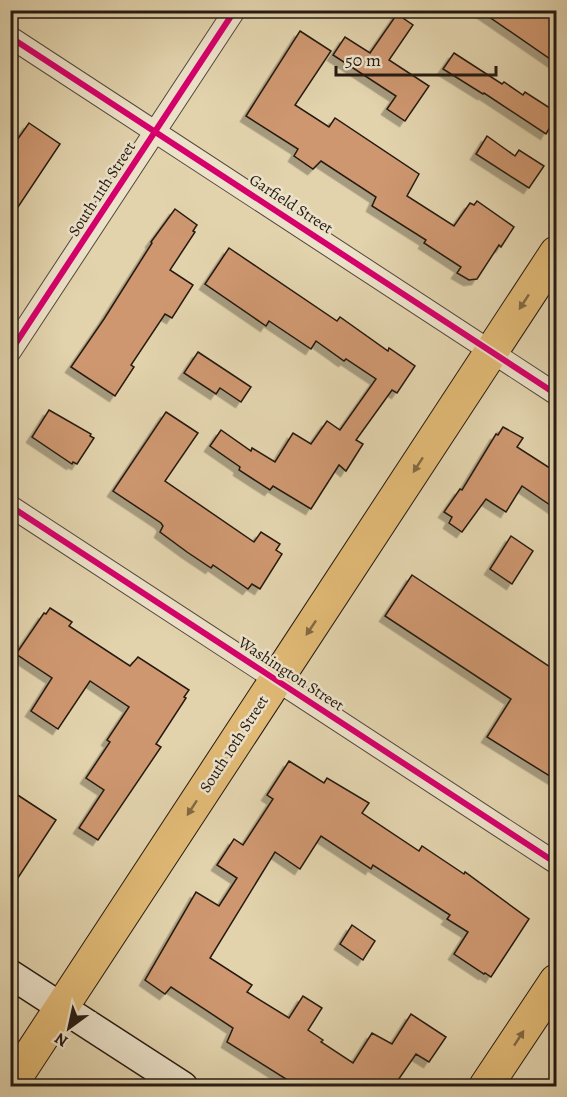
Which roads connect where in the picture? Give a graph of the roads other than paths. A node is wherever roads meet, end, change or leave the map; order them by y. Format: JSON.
{"nodes":[{"id":1,"x":235,"y":10,"type":"edge"},
{"id":2,"x":10,"y":37,"type":"edge"},
{"id":3,"x":155,"y":132,"type":"junction"},
{"id":4,"x":556,"y":253,"type":"edge"},
{"id":5,"x":10,"y":352,"type":"edge"},
{"id":6,"x":492,"y":352,"type":"junction"},
{"id":7,"x":556,"y":394,"type":"edge"},
{"id":8,"x":10,"y":506,"type":"edge"},
{"id":9,"x":276,"y":680,"type":"junction"},
{"id":10,"x":556,"y":863,"type":"edge"},
{"id":11,"x":10,"y":974,"type":"edge"},
{"id":12,"x":556,"y":981,"type":"edge"},
{"id":13,"x":62,"y":1007,"type":"junction"},
{"id":14,"x":10,"y":1086,"type":"edge"},
{"id":15,"x":183,"y":1086,"type":"edge"},
{"id":16,"x":486,"y":1086,"type":"edge"}],
"edges":[{"from":1,"to":3,"type":"street","name":"South 11th Street"},
{"from":2,"to":3,"type":"street","name":"Garfield Street"},
{"from":3,"to":5,"type":"street","name":"South 11th Street"},
{"from":3,"to":6,"type":"street","name":"Garfield Street"},
{"from":4,"to":6,"type":"main road","name":"South 10th Street","one_way":true},
{"from":6,"to":7,"type":"street","name":"Garfield Street"},
{"from":6,"to":9,"type":"main road","name":"South 10th Street","one_way":true},
{"from":8,"to":9,"type":"street","name":"Washington Street"},
{"from":9,"to":10,"type":"street","name":"Washington Street"},
{"from":9,"to":13,"type":"main road","name":"South 10th Street","one_way":true},
{"from":11,"to":13,"type":"main road"},
{"from":16,"to":12,"type":"main road","one_way":true},
{"from":13,"to":14,"type":"main road","name":"South 10th Street"},
{"from":13,"to":15,"type":"main road"}]}
